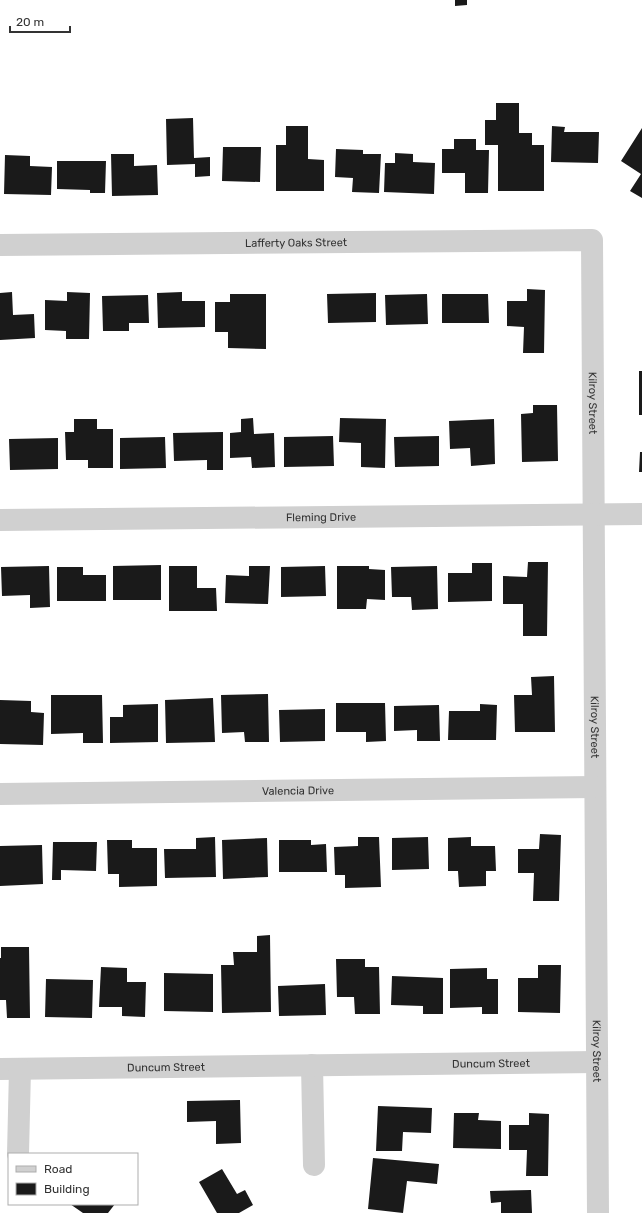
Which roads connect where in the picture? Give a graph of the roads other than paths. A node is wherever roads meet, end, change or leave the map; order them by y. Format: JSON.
{"nodes":[{"id":1,"x":592,"y":240,"type":"joint"},
{"id":2,"x":0,"y":245,"type":"edge"},
{"id":3,"x":642,"y":514,"type":"edge"},
{"id":4,"x":594,"y":515,"type":"junction"},
{"id":5,"x":0,"y":520,"type":"edge"},
{"id":6,"x":595,"y":788,"type":"junction"},
{"id":7,"x":0,"y":794,"type":"edge"},
{"id":8,"x":597,"y":1062,"type":"junction"},
{"id":9,"x":312,"y":1065,"type":"junction"},
{"id":10,"x":10,"y":1069,"type":"edge"},
{"id":11,"x":18,"y":1153,"type":"edge"},
{"id":12,"x":314,"y":1166,"type":"dead end"},
{"id":13,"x":598,"y":1213,"type":"edge"}],
"edges":[{"from":1,"to":2,"type":"street","name":"Lafferty Oaks Street"},
{"from":1,"to":4,"type":"street","name":"Kilroy Street"},
{"from":3,"to":4,"type":"street","name":"Fleming Drive"},
{"from":4,"to":5,"type":"street","name":"Fleming Drive"},
{"from":4,"to":6,"type":"street","name":"Kilroy Street"},
{"from":6,"to":7,"type":"street","name":"Valencia Drive"},
{"from":6,"to":8,"type":"street","name":"Kilroy Street"},
{"from":8,"to":9,"type":"street","name":"Duncum Street"},
{"from":8,"to":13,"type":"street","name":"Kilroy Street"},
{"from":9,"to":10,"type":"street","name":"Duncum Street"},
{"from":9,"to":12,"type":"street"},
{"from":10,"to":11,"type":"street","name":"Duncum Street"}]}
